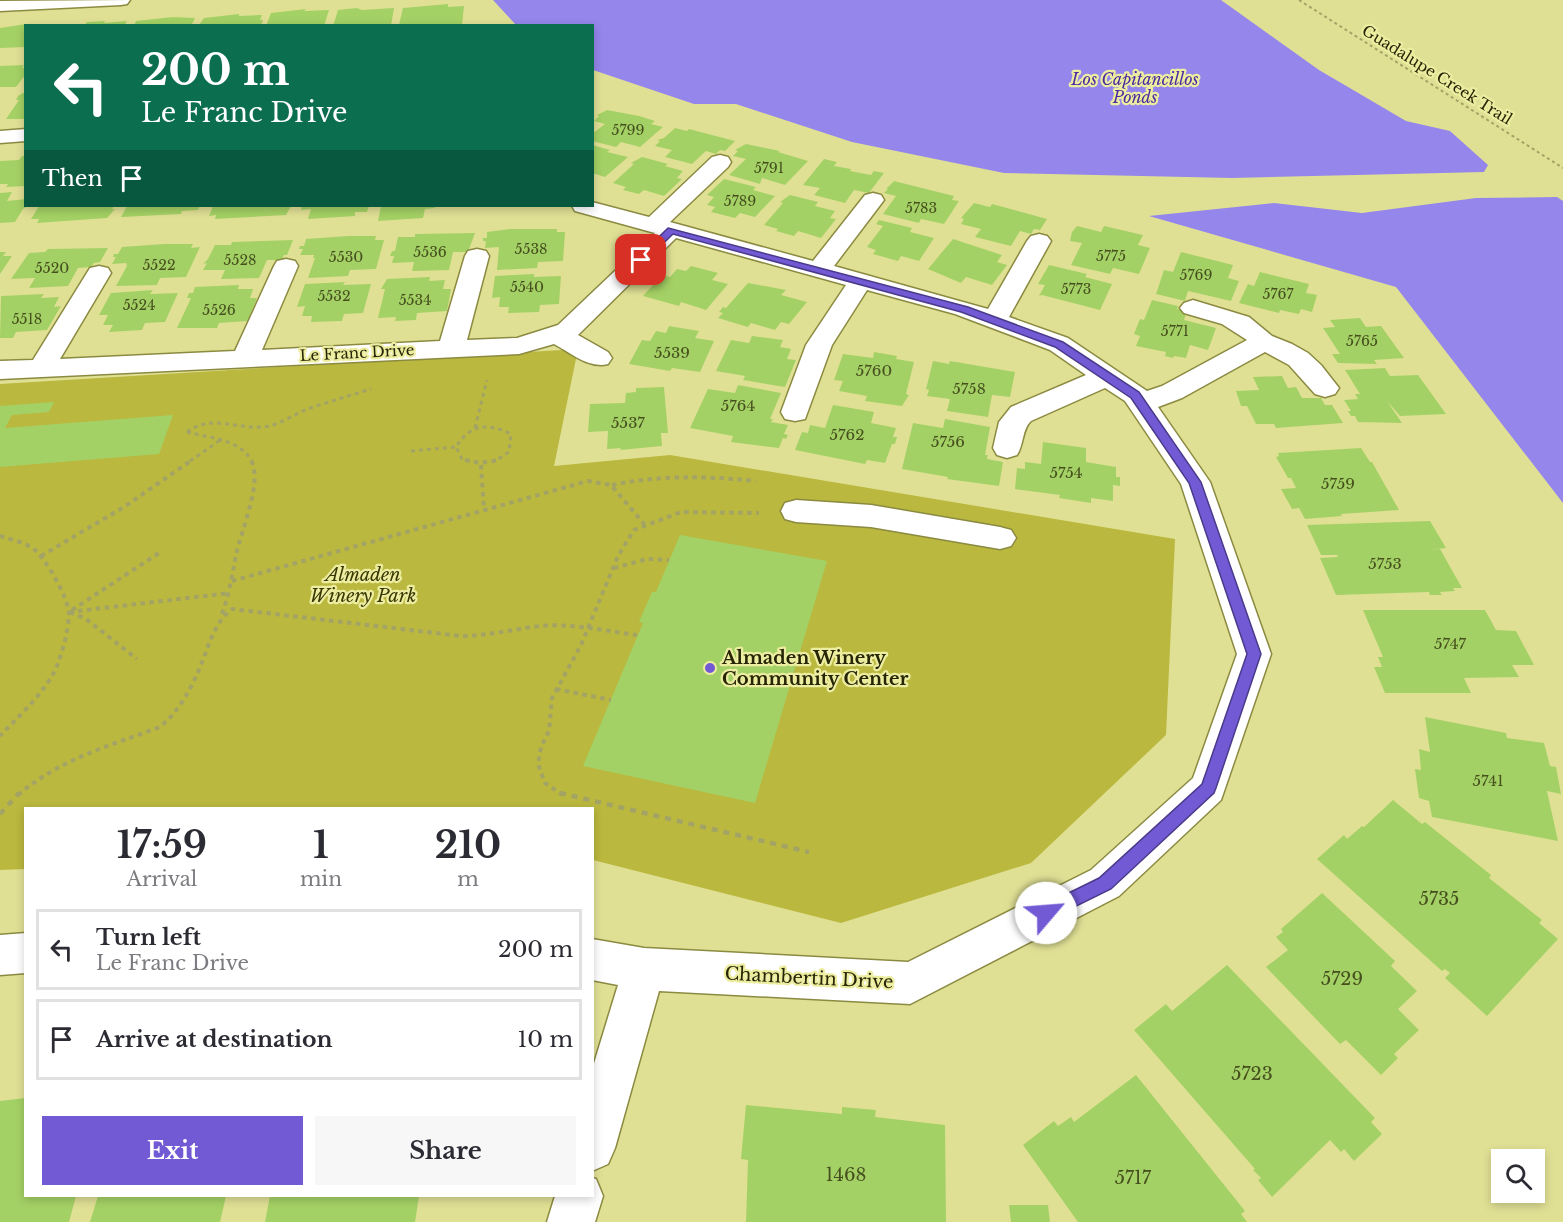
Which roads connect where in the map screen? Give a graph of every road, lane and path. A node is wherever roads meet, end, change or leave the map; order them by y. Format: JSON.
{"nodes":[{"id":1,"x":121,"y":0,"type":"edge"},
{"id":2,"x":1299,"y":0,"type":"edge"},
{"id":3,"x":0,"y":6,"type":"edge"},
{"id":4,"x":24,"y":135,"type":"edge"},
{"id":5,"x":0,"y":137,"type":"edge"},
{"id":6,"x":720,"y":162,"type":"dead end"},
{"id":7,"x":1563,"y":168,"type":"edge"},
{"id":8,"x":873,"y":200,"type":"dead end"},
{"id":9,"x":587,"y":207,"type":"edge"},
{"id":10,"x":662,"y":228,"type":"junction"},
{"id":11,"x":1039,"y":241,"type":"dead end"},
{"id":12,"x":477,"y":256,"type":"dead end"},
{"id":13,"x":286,"y":266,"type":"dead end"},
{"id":14,"x":818,"y":270,"type":"junction"},
{"id":15,"x":99,"y":273,"type":"dead end"},
{"id":16,"x":861,"y":282,"type":"junction"},
{"id":17,"x":1193,"y":308,"type":"dead end"},
{"id":18,"x":994,"y":320,"type":"junction"},
{"id":19,"x":556,"y":334,"type":"junction"},
{"id":20,"x":1263,"y":342,"type":"junction"},
{"id":21,"x":451,"y":349,"type":"junction"},
{"id":22,"x":245,"y":358,"type":"junction"},
{"id":23,"x":599,"y":358,"type":"dead end"},
{"id":24,"x":41,"y":368,"type":"junction"},
{"id":25,"x":0,"y":370,"type":"edge"},
{"id":26,"x":489,"y":373,"type":"dead end"},
{"id":27,"x":1106,"y":376,"type":"junction"},
{"id":28,"x":476,"y":380,"type":"dead end"},
{"id":29,"x":487,"y":380,"type":"junction"},
{"id":30,"x":377,"y":387,"type":"dead end"},
{"id":31,"x":1325,"y":388,"type":"dead end"},
{"id":32,"x":1141,"y":403,"type":"junction"},
{"id":33,"x":795,"y":412,"type":"dead end"},
{"id":34,"x":475,"y":428,"type":"junction"},
{"id":35,"x":222,"y":439,"type":"junction"},
{"id":36,"x":456,"y":447,"type":"junction"},
{"id":37,"x":1006,"y":448,"type":"dead end"},
{"id":38,"x":411,"y":451,"type":"dead end"},
{"id":39,"x":481,"y":465,"type":"junction"},
{"id":40,"x":756,"y":481,"type":"dead end"},
{"id":41,"x":612,"y":485,"type":"junction"},
{"id":42,"x":484,"y":510,"type":"junction"},
{"id":43,"x":796,"y":511,"type":"joint"},
{"id":44,"x":645,"y":525,"type":"junction"},
{"id":45,"x":0,"y":536,"type":"edge"},
{"id":46,"x":1000,"y":538,"type":"dead end"},
{"id":47,"x":159,"y":554,"type":"dead end"},
{"id":48,"x":41,"y":556,"type":"junction"},
{"id":49,"x":669,"y":560,"type":"dead end"},
{"id":50,"x":614,"y":569,"type":"junction"},
{"id":51,"x":232,"y":581,"type":"junction"},
{"id":52,"x":230,"y":593,"type":"junction"},
{"id":53,"x":69,"y":612,"type":"junction"},
{"id":54,"x":222,"y":615,"type":"junction"},
{"id":55,"x":587,"y":629,"type":"junction"},
{"id":56,"x":637,"y":635,"type":"dead end"},
{"id":57,"x":137,"y":658,"type":"dead end"},
{"id":58,"x":556,"y":689,"type":"junction"},
{"id":59,"x":611,"y":700,"type":"dead end"},
{"id":60,"x":0,"y":735,"type":"edge"},
{"id":61,"x":0,"y":814,"type":"edge"},
{"id":62,"x":810,"y":852,"type":"dead end"},
{"id":63,"x":24,"y":953,"type":"edge"},
{"id":64,"x":0,"y":955,"type":"edge"},
{"id":65,"x":594,"y":958,"type":"edge"},
{"id":66,"x":645,"y":969,"type":"junction"},
{"id":67,"x":594,"y":1141,"type":"edge"},
{"id":68,"x":579,"y":1197,"type":"edge"},
{"id":69,"x":571,"y":1222,"type":"edge"}],
"edges":[{"from":1,"to":3,"type":"street"},
{"from":2,"to":7,"type":"path","name":"Guadalupe Creek Trail"},
{"from":4,"to":5,"type":"street"},
{"from":6,"to":10,"type":"street","name":"Le Franc Drive"},
{"from":8,"to":14,"type":"street"},
{"from":9,"to":10,"type":"street","name":"Chambertin Drive"},
{"from":10,"to":14,"type":"street","name":"Chambertin Drive"},
{"from":10,"to":19,"type":"street","name":"Le Franc Drive"},
{"from":11,"to":18,"type":"street"},
{"from":12,"to":21,"type":"street"},
{"from":13,"to":22,"type":"street"},
{"from":14,"to":16,"type":"street","name":"Chambertin Drive"},
{"from":15,"to":24,"type":"street"},
{"from":16,"to":18,"type":"street","name":"Chambertin Drive"},
{"from":16,"to":33,"type":"street"},
{"from":17,"to":20,"type":"street"},
{"from":18,"to":27,"type":"street","name":"Chambertin Drive"},
{"from":19,"to":21,"type":"street","name":"Le Franc Drive"},
{"from":19,"to":23,"type":"street"},
{"from":20,"to":31,"type":"street"},
{"from":20,"to":32,"type":"street"},
{"from":21,"to":22,"type":"street","name":"Le Franc Drive"},
{"from":22,"to":24,"type":"street","name":"Le Franc Drive"},
{"from":24,"to":25,"type":"street","name":"Le Franc Drive"},
{"from":26,"to":29,"type":"path"},
{"from":27,"to":32,"type":"street","name":"Chambertin Drive"},
{"from":27,"to":37,"type":"street"},
{"from":28,"to":29,"type":"path"},
{"from":29,"to":34,"type":"path"},
{"from":30,"to":35,"type":"path"},
{"from":32,"to":66,"type":"street","name":"Chambertin Drive"},
{"from":34,"to":36,"type":"path"},
{"from":34,"to":39,"type":"path"},
{"from":35,"to":48,"type":"path"},
{"from":35,"to":51,"type":"path"},
{"from":36,"to":38,"type":"path"},
{"from":36,"to":39,"type":"path"},
{"from":39,"to":42,"type":"path"},
{"from":40,"to":41,"type":"path"},
{"from":41,"to":42,"type":"path"},
{"from":41,"to":44,"type":"path"},
{"from":42,"to":51,"type":"path"},
{"from":43,"to":44,"type":"path"},
{"from":43,"to":46,"type":"street"},
{"from":44,"to":50,"type":"path"},
{"from":45,"to":48,"type":"path"},
{"from":47,"to":53,"type":"path"},
{"from":48,"to":53,"type":"path"},
{"from":49,"to":50,"type":"path"},
{"from":50,"to":55,"type":"path"},
{"from":51,"to":52,"type":"path"},
{"from":52,"to":53,"type":"path"},
{"from":52,"to":54,"type":"path"},
{"from":53,"to":57,"type":"path"},
{"from":53,"to":60,"type":"path"},
{"from":54,"to":55,"type":"path"},
{"from":54,"to":61,"type":"path"},
{"from":55,"to":56,"type":"path"},
{"from":55,"to":58,"type":"path"},
{"from":58,"to":59,"type":"path"},
{"from":58,"to":62,"type":"path"},
{"from":63,"to":64,"type":"street"},
{"from":65,"to":66,"type":"street","name":"Chambertin Drive"},
{"from":66,"to":67,"type":"street"},
{"from":68,"to":69,"type":"street"}]}
